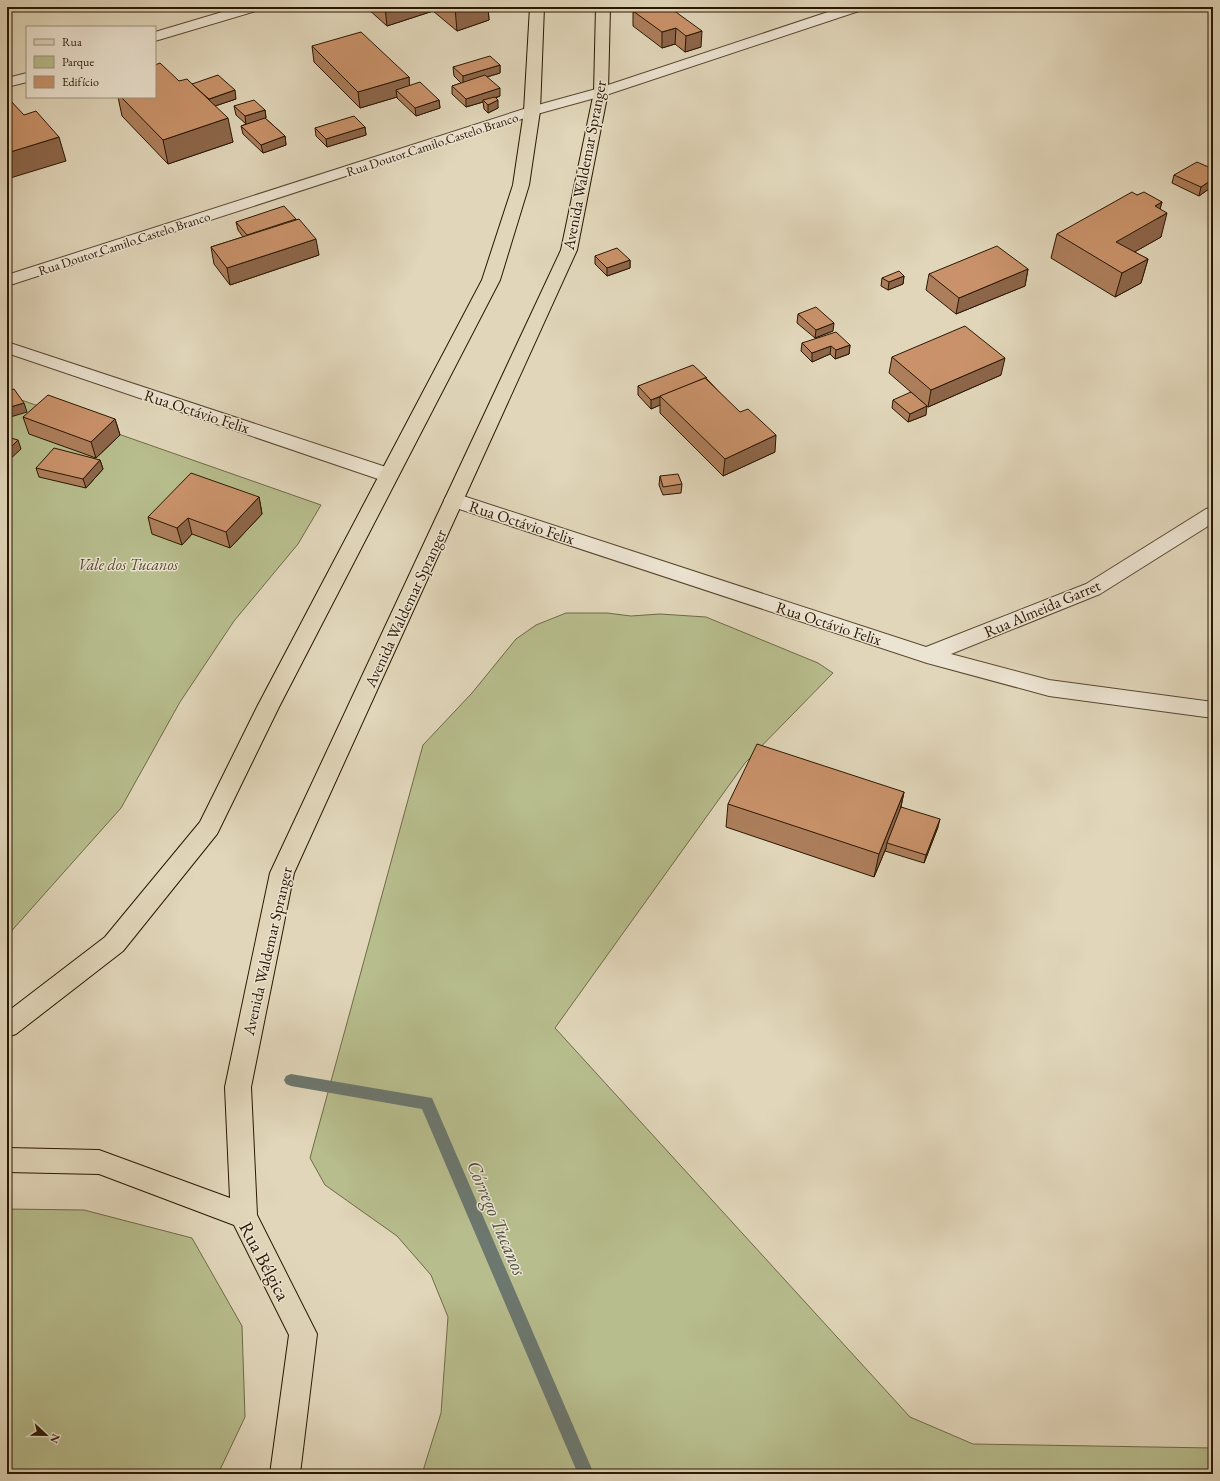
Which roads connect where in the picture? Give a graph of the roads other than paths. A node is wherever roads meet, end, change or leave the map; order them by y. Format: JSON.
{"nodes":[{"id":1,"x":254,"y":7,"type":"edge"},
{"id":2,"x":537,"y":7,"type":"edge"},
{"id":3,"x":603,"y":7,"type":"edge"},
{"id":4,"x":857,"y":7,"type":"edge"},
{"id":5,"x":156,"y":37,"type":"edge"},
{"id":6,"x":26,"y":77,"type":"edge"},
{"id":7,"x":7,"y":83,"type":"edge"},
{"id":8,"x":601,"y":92,"type":"junction"},
{"id":9,"x":532,"y":112,"type":"junction"},
{"id":10,"x":7,"y":281,"type":"edge"},
{"id":11,"x":7,"y":347,"type":"edge"},
{"id":12,"x":388,"y":475,"type":"junction"},
{"id":13,"x":454,"y":500,"type":"junction"},
{"id":14,"x":1213,"y":514,"type":"edge"},
{"id":15,"x":927,"y":655,"type":"junction"},
{"id":16,"x":1213,"y":710,"type":"edge"},
{"id":17,"x":7,"y":1026,"type":"edge"},
{"id":18,"x":7,"y":1160,"type":"edge"},
{"id":19,"x":244,"y":1216,"type":"junction"},
{"id":20,"x":285,"y":1474,"type":"edge"}],
"edges":[{"from":1,"to":5,"type":"street"},
{"from":2,"to":9,"type":"main road"},
{"from":3,"to":8,"type":"main road","name":"Avenida Waldemar Spranger"},
{"from":4,"to":8,"type":"street","name":"Rua Doutor Camilo Castelo Branco"},
{"from":6,"to":7,"type":"street"},
{"from":8,"to":9,"type":"street","name":"Rua Doutor Camilo Castelo Branco"},
{"from":8,"to":13,"type":"main road","name":"Avenida Waldemar Spranger"},
{"from":9,"to":10,"type":"street","name":"Rua Doutor Camilo Castelo Branco"},
{"from":9,"to":12,"type":"main road"},
{"from":11,"to":12,"type":"street","name":"Rua Octávio Felix"},
{"from":12,"to":17,"type":"main road"},
{"from":13,"to":15,"type":"street","name":"Rua Octávio Felix"},
{"from":13,"to":19,"type":"main road","name":"Avenida Waldemar Spranger"},
{"from":14,"to":15,"type":"street","name":"Rua Almeida Garret"},
{"from":15,"to":16,"type":"street","name":"Rua Octávio Felix"},
{"from":18,"to":19,"type":"main road","name":"Rua Bélgica"},
{"from":19,"to":20,"type":"main road","name":"Rua Bélgica"}]}
